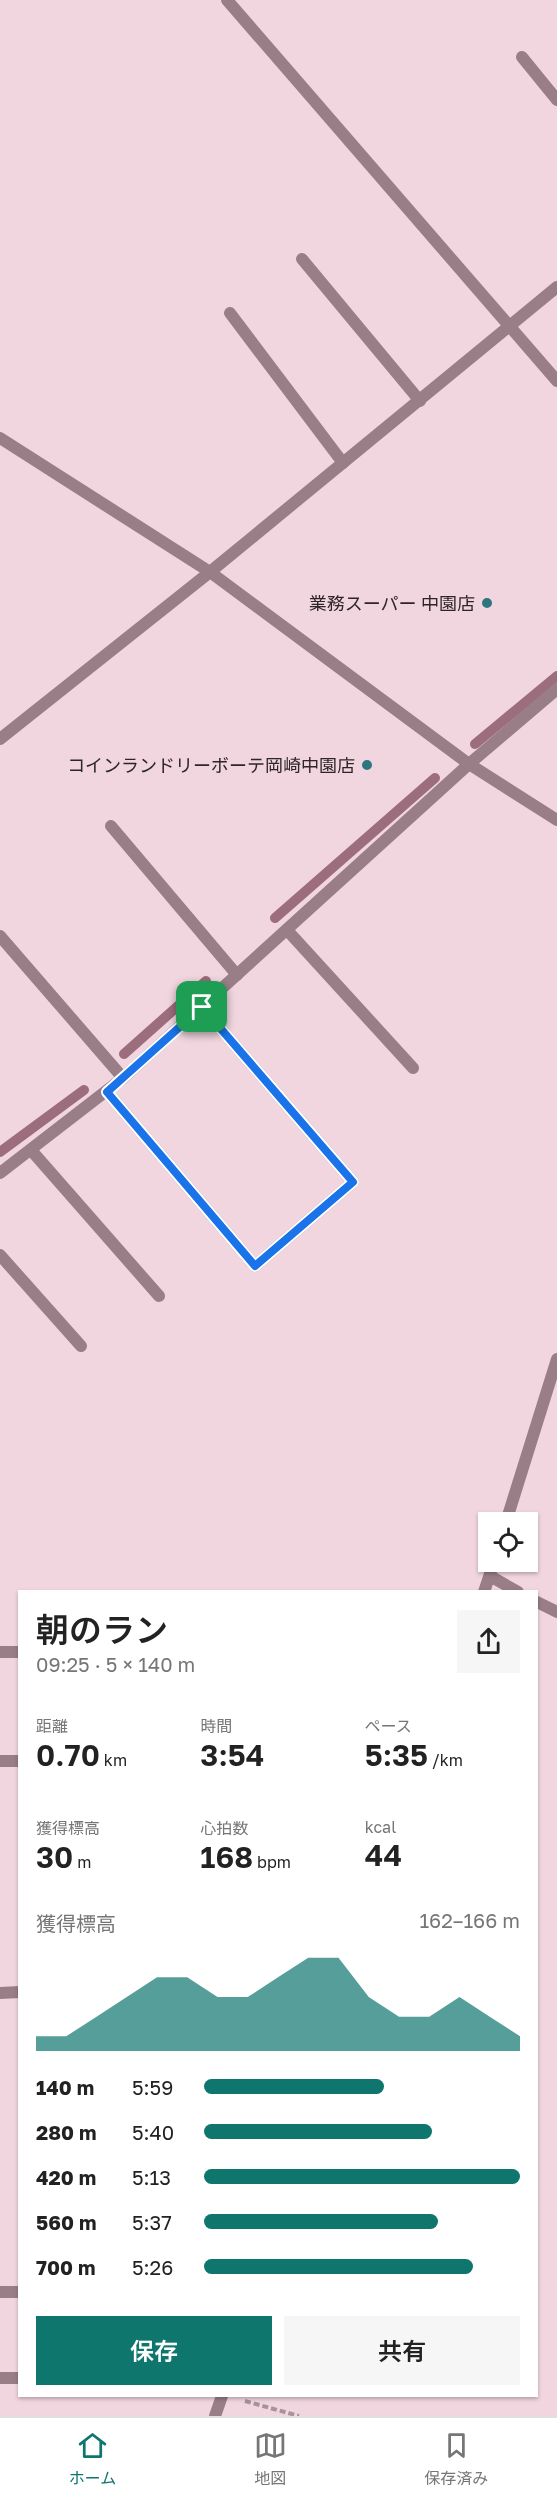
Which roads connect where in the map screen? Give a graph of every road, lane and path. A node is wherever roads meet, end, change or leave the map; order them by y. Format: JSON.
{"nodes":[{"id":1,"x":227,"y":0,"type":"edge"},
{"id":2,"x":522,"y":57,"type":"dead end"},
{"id":3,"x":557,"y":100,"type":"edge"},
{"id":4,"x":302,"y":259,"type":"dead end"},
{"id":5,"x":557,"y":287,"type":"edge"},
{"id":6,"x":230,"y":314,"type":"dead end"},
{"id":7,"x":512,"y":326,"type":"junction"},
{"id":8,"x":557,"y":381,"type":"edge"},
{"id":9,"x":420,"y":401,"type":"junction"},
{"id":10,"x":0,"y":438,"type":"edge"},
{"id":11,"x":343,"y":464,"type":"junction"},
{"id":12,"x":210,"y":572,"type":"junction"},
{"id":13,"x":557,"y":689,"type":"edge"},
{"id":14,"x":0,"y":739,"type":"edge"},
{"id":15,"x":469,"y":764,"type":"junction"},
{"id":16,"x":557,"y":820,"type":"edge"},
{"id":17,"x":111,"y":826,"type":"dead end"},
{"id":18,"x":287,"y":930,"type":"junction"},
{"id":19,"x":0,"y":936,"type":"edge"},
{"id":20,"x":237,"y":975,"type":"junction"},
{"id":21,"x":202,"y":1007,"type":"junction"},
{"id":22,"x":413,"y":1068,"type":"dead end"},
{"id":23,"x":123,"y":1078,"type":"junction"},
{"id":24,"x":107,"y":1092,"type":"junction"},
{"id":25,"x":30,"y":1150,"type":"junction"},
{"id":26,"x":0,"y":1173,"type":"edge"},
{"id":27,"x":0,"y":1256,"type":"edge"},
{"id":28,"x":159,"y":1296,"type":"dead end"},
{"id":29,"x":81,"y":1346,"type":"dead end"},
{"id":30,"x":557,"y":1359,"type":"edge"},
{"id":31,"x":509,"y":1512,"type":"edge"},
{"id":32,"x":490,"y":1572,"type":"edge"},
{"id":33,"x":489,"y":1576,"type":"junction"},
{"id":34,"x":485,"y":1590,"type":"edge"},
{"id":35,"x":514,"y":1590,"type":"edge"},
{"id":36,"x":538,"y":1602,"type":"edge"},
{"id":37,"x":557,"y":1612,"type":"edge"},
{"id":38,"x":0,"y":1652,"type":"edge"},
{"id":39,"x":18,"y":1652,"type":"edge"},
{"id":40,"x":0,"y":1761,"type":"edge"},
{"id":41,"x":18,"y":1761,"type":"edge"},
{"id":42,"x":18,"y":1992,"type":"edge"},
{"id":43,"x":0,"y":1993,"type":"edge"},
{"id":44,"x":0,"y":2292,"type":"edge"},
{"id":45,"x":17,"y":2292,"type":"dead end"},
{"id":46,"x":0,"y":2378,"type":"edge"},
{"id":47,"x":18,"y":2378,"type":"edge"},
{"id":48,"x":222,"y":2397,"type":"edge"},
{"id":49,"x":235,"y":2398,"type":"dead end"},
{"id":50,"x":215,"y":2416,"type":"edge"},
{"id":51,"x":299,"y":2416,"type":"edge"}],
"edges":[{"from":1,"to":7,"type":"street"},
{"from":2,"to":3,"type":"street"},
{"from":4,"to":9,"type":"street"},
{"from":5,"to":7,"type":"street"},
{"from":6,"to":11,"type":"street"},
{"from":7,"to":8,"type":"street"},
{"from":7,"to":9,"type":"street"},
{"from":9,"to":11,"type":"street"},
{"from":10,"to":12,"type":"street"},
{"from":11,"to":12,"type":"street"},
{"from":12,"to":14,"type":"street"},
{"from":12,"to":15,"type":"street"},
{"from":13,"to":15,"type":"street"},
{"from":15,"to":16,"type":"street"},
{"from":15,"to":18,"type":"street"},
{"from":17,"to":20,"type":"street"},
{"from":18,"to":20,"type":"street"},
{"from":18,"to":22,"type":"street"},
{"from":19,"to":23,"type":"street"},
{"from":20,"to":21,"type":"street"},
{"from":21,"to":23,"type":"street"},
{"from":21,"to":24,"type":"street"},
{"from":23,"to":24,"type":"street"},
{"from":24,"to":25,"type":"street"},
{"from":25,"to":26,"type":"street"},
{"from":25,"to":28,"type":"street"},
{"from":27,"to":29,"type":"street"},
{"from":30,"to":31,"type":"street"},
{"from":32,"to":33,"type":"street"},
{"from":33,"to":34,"type":"street"},
{"from":33,"to":35,"type":"street"},
{"from":36,"to":37,"type":"street"},
{"from":38,"to":39,"type":"street"},
{"from":40,"to":41,"type":"street"},
{"from":42,"to":43,"type":"street"},
{"from":44,"to":45,"type":"street"},
{"from":46,"to":47,"type":"street"},
{"from":48,"to":50,"type":"street"},
{"from":49,"to":51,"type":"path"}]}
